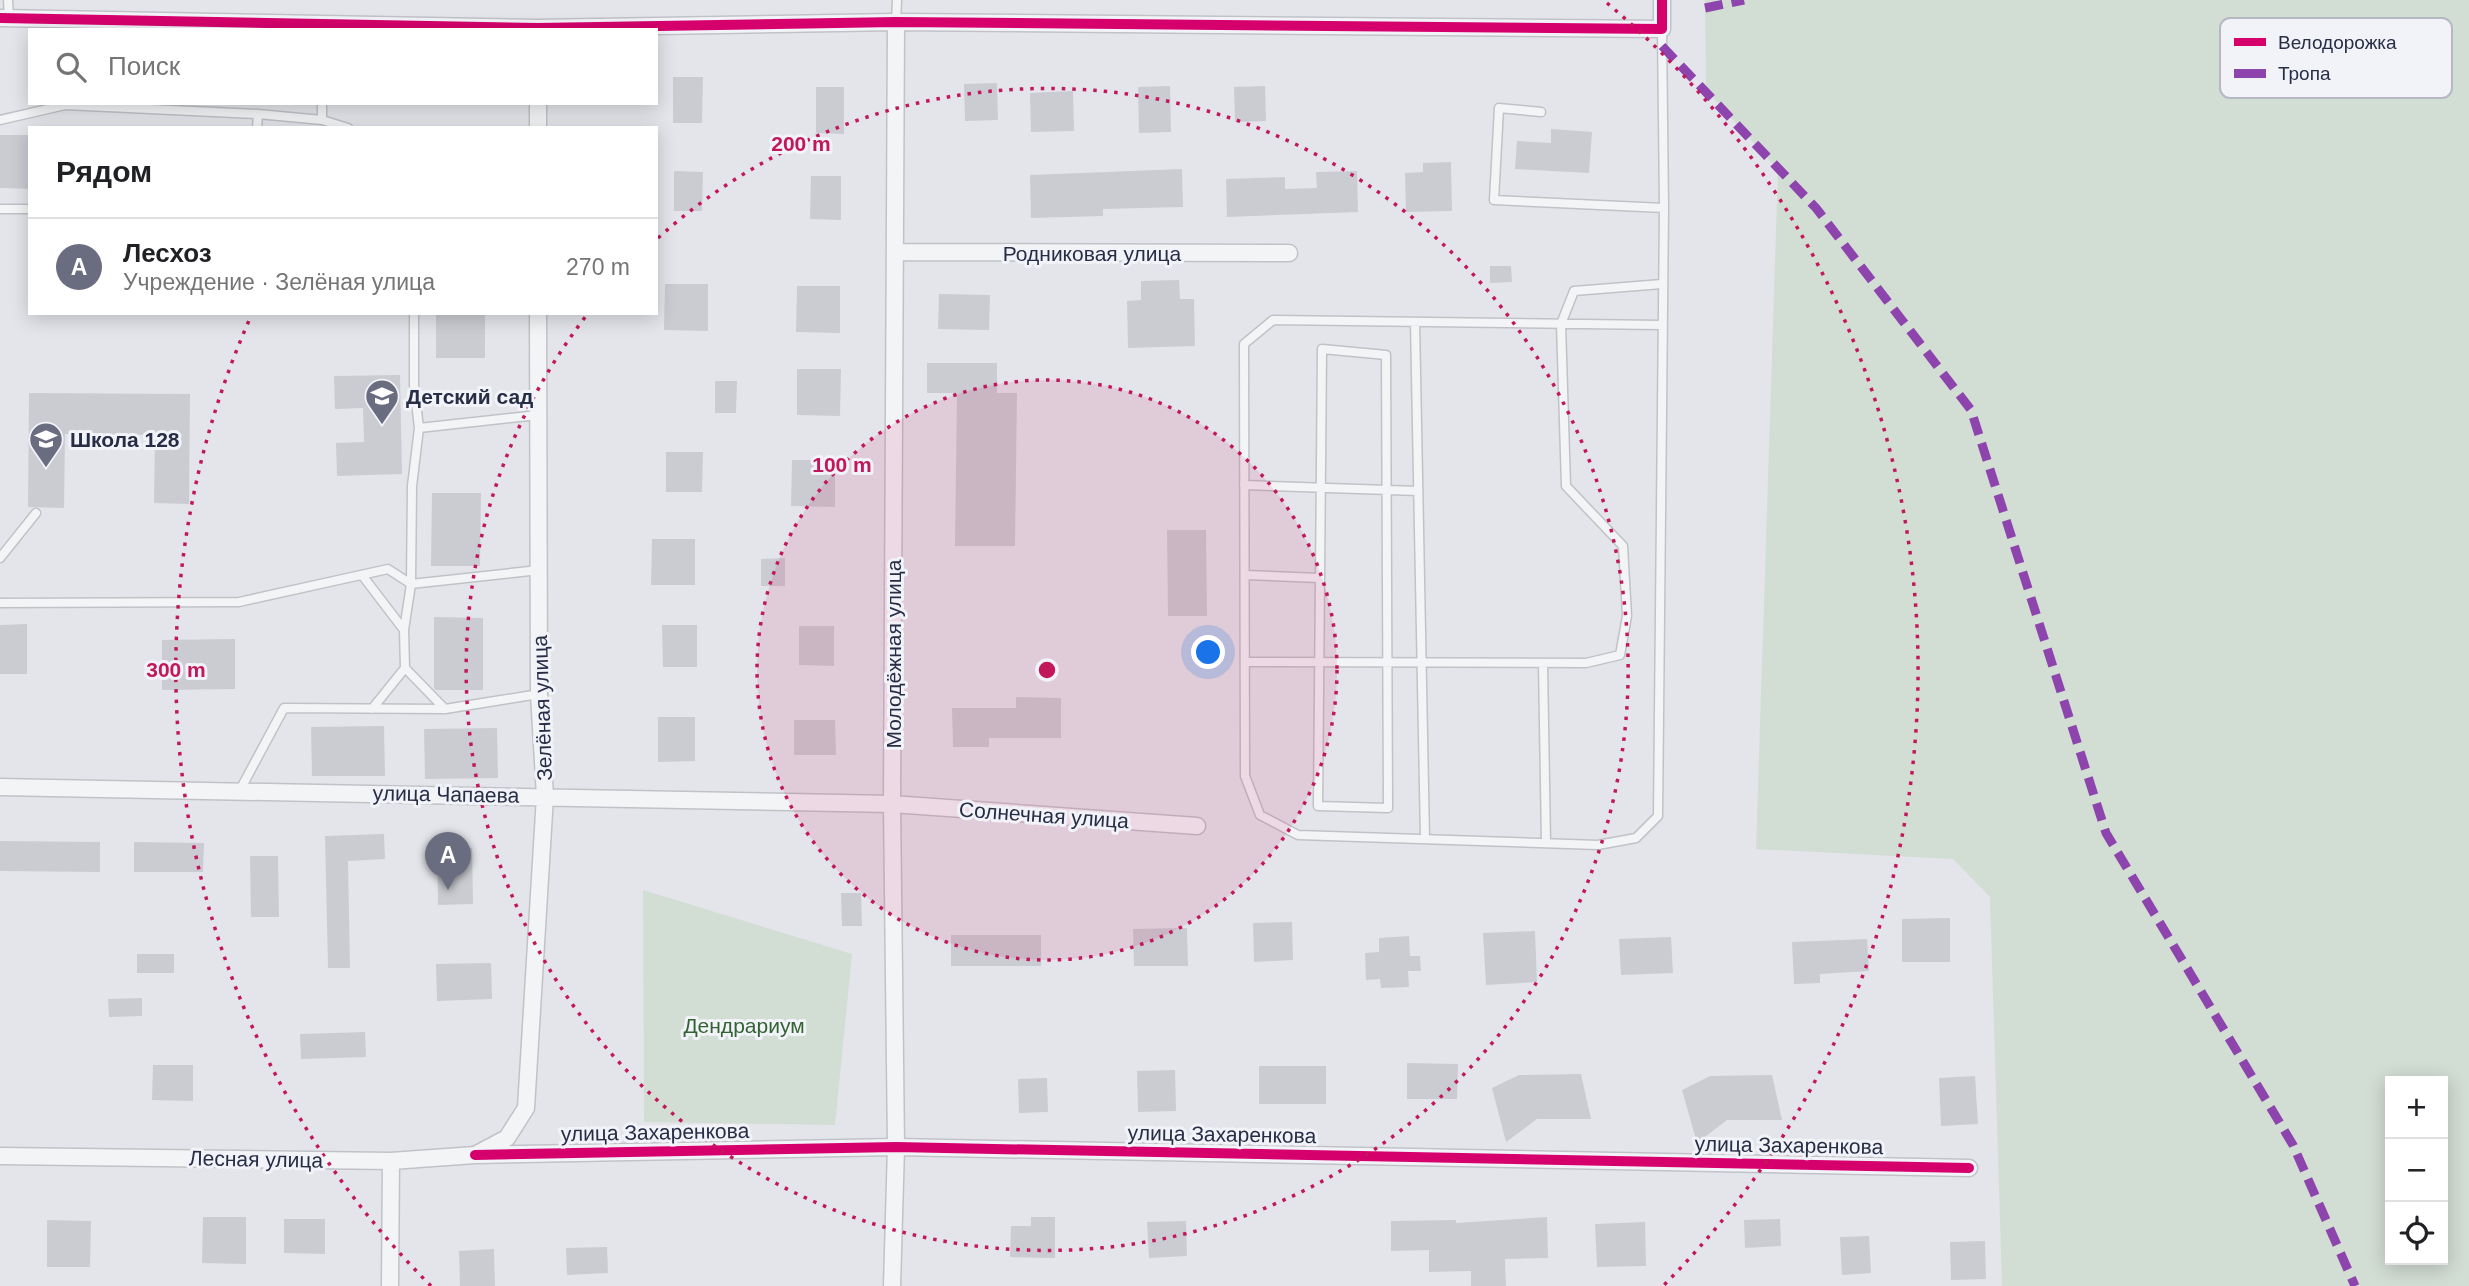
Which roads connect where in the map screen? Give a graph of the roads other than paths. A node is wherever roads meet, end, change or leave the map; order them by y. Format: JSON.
{"nodes":[{"id":1,"x":8,"y":0,"type":"edge"},
{"id":2,"x":897,"y":0,"type":"edge"},
{"id":3,"x":1662,"y":0,"type":"edge"},
{"id":4,"x":4,"y":18,"type":"edge"},
{"id":5,"x":896,"y":22,"type":"junction"},
{"id":6,"x":323,"y":27,"type":"edge"},
{"id":7,"x":430,"y":28,"type":"edge"},
{"id":8,"x":589,"y":28,"type":"edge"},
{"id":9,"x":1662,"y":29,"type":"junction"},
{"id":10,"x":322,"y":105,"type":"edge"},
{"id":11,"x":538,"y":105,"type":"edge"},
{"id":12,"x":1541,"y":112,"type":"dead end"},
{"id":13,"x":258,"y":114,"type":"junction"},
{"id":14,"x":0,"y":120,"type":"edge"},
{"id":15,"x":322,"y":120,"type":"junction"},
{"id":16,"x":257,"y":126,"type":"edge"},
{"id":17,"x":342,"y":126,"type":"edge"},
{"id":18,"x":538,"y":126,"type":"edge"},
{"id":19,"x":1664,"y":208,"type":"junction"},
{"id":20,"x":0,"y":209,"type":"edge"},
{"id":21,"x":28,"y":209,"type":"edge"},
{"id":22,"x":895,"y":252,"type":"junction"},
{"id":23,"x":1289,"y":253,"type":"dead end"},
{"id":24,"x":1662,"y":284,"type":"junction"},
{"id":25,"x":414,"y":315,"type":"edge"},
{"id":26,"x":538,"y":315,"type":"edge"},
{"id":27,"x":1415,"y":322,"type":"junction"},
{"id":28,"x":1561,"y":324,"type":"junction"},
{"id":29,"x":1662,"y":325,"type":"junction"},
{"id":30,"x":538,"y":415,"type":"junction"},
{"id":31,"x":419,"y":428,"type":"junction"},
{"id":32,"x":1244,"y":485,"type":"junction"},
{"id":33,"x":1320,"y":488,"type":"junction"},
{"id":34,"x":1388,"y":490,"type":"junction"},
{"id":35,"x":1418,"y":491,"type":"junction"},
{"id":36,"x":36,"y":513,"type":"dead end"},
{"id":37,"x":0,"y":558,"type":"edge"},
{"id":38,"x":539,"y":570,"type":"junction"},
{"id":39,"x":362,"y":575,"type":"junction"},
{"id":40,"x":1245,"y":575,"type":"junction"},
{"id":41,"x":1319,"y":578,"type":"junction"},
{"id":42,"x":411,"y":583,"type":"junction"},
{"id":43,"x":0,"y":603,"type":"edge"},
{"id":44,"x":404,"y":631,"type":"junction"},
{"id":45,"x":1245,"y":662,"type":"junction"},
{"id":46,"x":1318,"y":663,"type":"junction"},
{"id":47,"x":1388,"y":663,"type":"junction"},
{"id":48,"x":1543,"y":663,"type":"junction"},
{"id":49,"x":1422,"y":664,"type":"junction"},
{"id":50,"x":405,"y":668,"type":"junction"},
{"id":51,"x":539,"y":694,"type":"junction"},
{"id":52,"x":372,"y":709,"type":"junction"},
{"id":53,"x":445,"y":709,"type":"junction"},
{"id":54,"x":0,"y":787,"type":"edge"},
{"id":55,"x":240,"y":790,"type":"junction"},
{"id":56,"x":545,"y":796,"type":"junction"},
{"id":57,"x":892,"y":804,"type":"junction"},
{"id":58,"x":1197,"y":826,"type":"dead end"},
{"id":59,"x":1425,"y":839,"type":"junction"},
{"id":60,"x":1546,"y":843,"type":"junction"},
{"id":61,"x":507,"y":1138,"type":"joint"},
{"id":62,"x":896,"y":1147,"type":"junction"},
{"id":63,"x":475,"y":1154,"type":"junction"},
{"id":64,"x":0,"y":1156,"type":"edge"},
{"id":65,"x":391,"y":1161,"type":"junction"},
{"id":66,"x":1969,"y":1167,"type":"dead end"},
{"id":67,"x":390,"y":1286,"type":"edge"},
{"id":68,"x":892,"y":1286,"type":"edge"}],
"edges":[{"from":1,"to":4,"type":"lane"},
{"from":2,"to":5,"type":"lane"},
{"from":3,"to":9,"type":"street"},
{"from":4,"to":6,"type":"street"},
{"from":5,"to":8,"type":"street"},
{"from":5,"to":9,"type":"street"},
{"from":5,"to":22,"type":"street","name":"Молодёжная улица"},
{"from":6,"to":7,"type":"street"},
{"from":9,"to":19,"type":"lane"},
{"from":10,"to":15,"type":"lane"},
{"from":11,"to":18,"type":"street"},
{"from":12,"to":19,"type":"lane"},
{"from":13,"to":14,"type":"lane"},
{"from":13,"to":15,"type":"lane"},
{"from":13,"to":16,"type":"lane"},
{"from":15,"to":17,"type":"lane"},
{"from":19,"to":24,"type":"lane"},
{"from":20,"to":21,"type":"lane"},
{"from":22,"to":23,"type":"street","name":"Родниковая улица"},
{"from":22,"to":57,"type":"street","name":"Молодёжная улица"},
{"from":24,"to":28,"type":"lane"},
{"from":24,"to":29,"type":"lane"},
{"from":25,"to":31,"type":"lane"},
{"from":26,"to":30,"type":"street","name":"Зелёная улица"},
{"from":27,"to":28,"type":"lane"},
{"from":27,"to":32,"type":"lane"},
{"from":27,"to":35,"type":"lane"},
{"from":28,"to":29,"type":"lane"},
{"from":28,"to":48,"type":"lane"},
{"from":29,"to":60,"type":"lane"},
{"from":30,"to":31,"type":"lane"},
{"from":30,"to":38,"type":"street","name":"Зелёная улица"},
{"from":31,"to":42,"type":"lane"},
{"from":32,"to":33,"type":"lane"},
{"from":32,"to":40,"type":"lane"},
{"from":33,"to":34,"type":"lane"},
{"from":33,"to":34,"type":"lane"},
{"from":33,"to":41,"type":"lane"},
{"from":34,"to":35,"type":"lane"},
{"from":34,"to":47,"type":"lane"},
{"from":35,"to":49,"type":"lane"},
{"from":36,"to":37,"type":"lane"},
{"from":38,"to":42,"type":"lane"},
{"from":38,"to":51,"type":"street","name":"Зелёная улица"},
{"from":39,"to":42,"type":"lane"},
{"from":39,"to":43,"type":"lane"},
{"from":39,"to":44,"type":"lane"},
{"from":40,"to":41,"type":"lane"},
{"from":40,"to":45,"type":"lane"},
{"from":41,"to":46,"type":"lane"},
{"from":42,"to":44,"type":"lane"},
{"from":44,"to":50,"type":"lane"},
{"from":45,"to":46,"type":"lane"},
{"from":45,"to":59,"type":"lane"},
{"from":46,"to":47,"type":"lane"},
{"from":46,"to":47,"type":"lane"},
{"from":47,"to":49,"type":"lane"},
{"from":48,"to":49,"type":"lane"},
{"from":48,"to":60,"type":"lane"},
{"from":49,"to":59,"type":"lane"},
{"from":50,"to":52,"type":"lane"},
{"from":50,"to":53,"type":"lane"},
{"from":51,"to":53,"type":"lane"},
{"from":51,"to":56,"type":"street","name":"Зелёная улица"},
{"from":52,"to":53,"type":"lane"},
{"from":52,"to":55,"type":"lane"},
{"from":54,"to":55,"type":"street","name":"улица Чапаева"},
{"from":55,"to":56,"type":"street","name":"улица Чапаева"},
{"from":56,"to":57,"type":"street","name":"улица Чапаева"},
{"from":56,"to":61,"type":"street","name":"Зелёная улица"},
{"from":57,"to":58,"type":"street","name":"Солнечная улица"},
{"from":57,"to":62,"type":"street","name":"Молодёжная улица"},
{"from":59,"to":60,"type":"lane"},
{"from":61,"to":63,"type":"street","name":"Лесная улица"},
{"from":62,"to":63,"type":"street","name":"улица Захаренкова"},
{"from":62,"to":66,"type":"street","name":"улица Захаренкова"},
{"from":62,"to":68,"type":"street","name":"Молодёжная улица"},
{"from":63,"to":65,"type":"street","name":"Лесная улица"},
{"from":64,"to":65,"type":"street","name":"Лесная улица"},
{"from":65,"to":67,"type":"street"}]}
